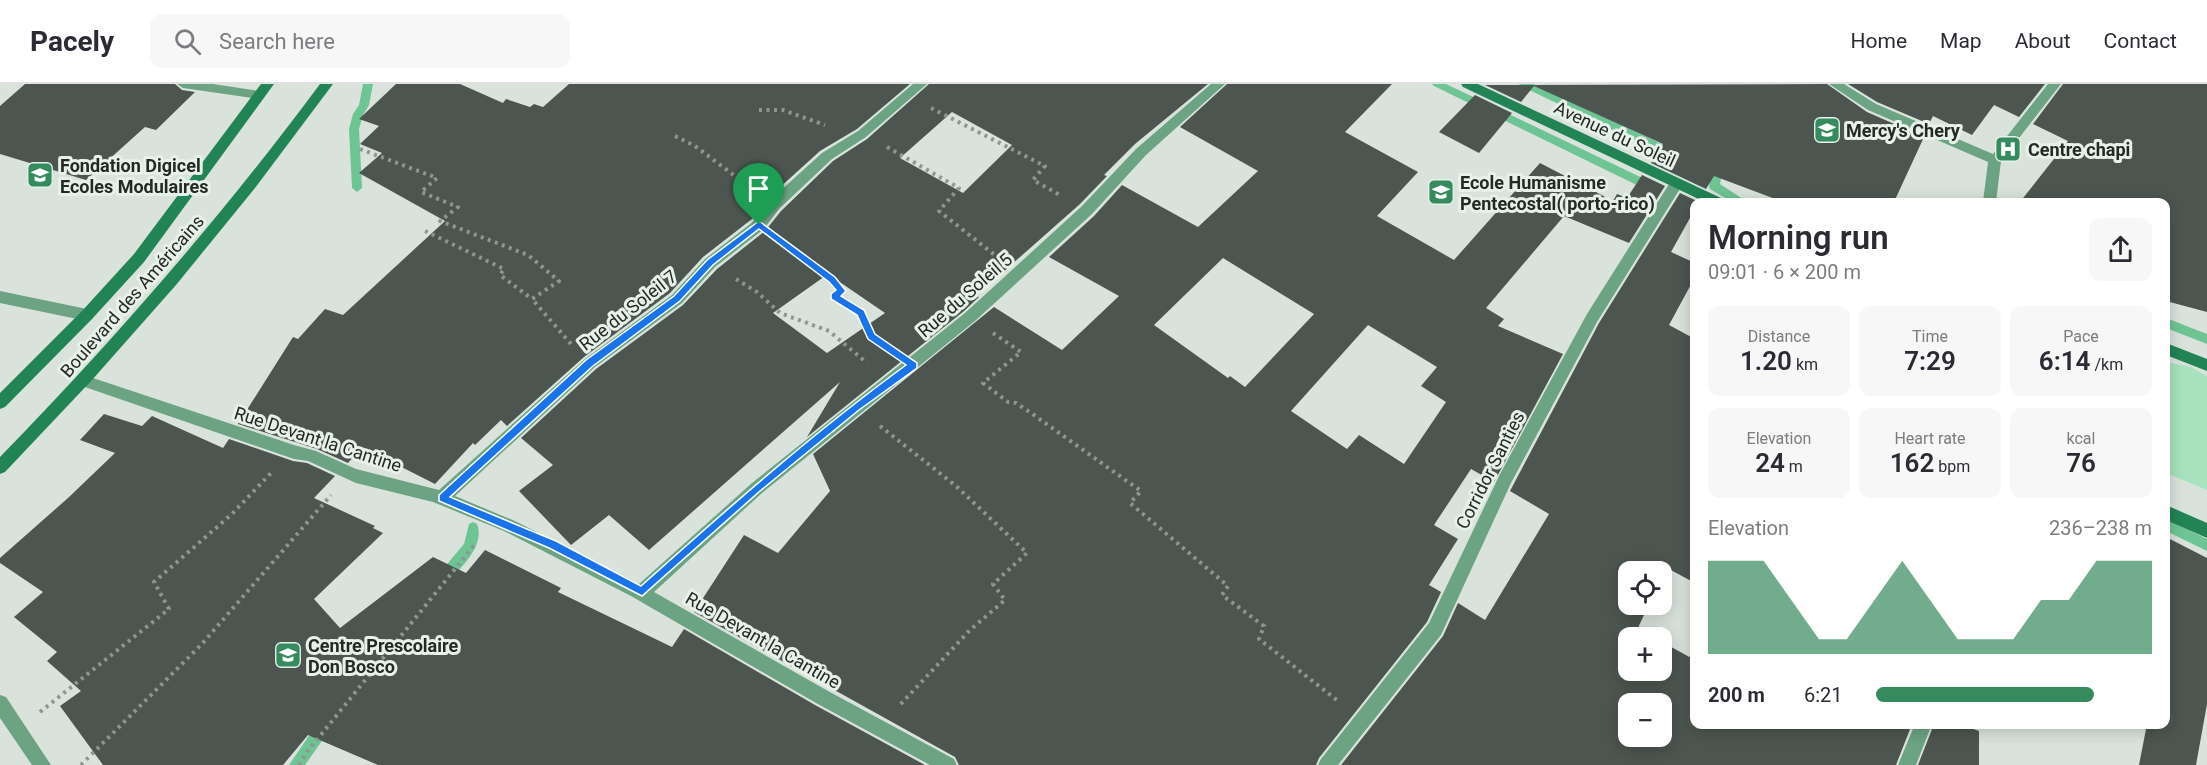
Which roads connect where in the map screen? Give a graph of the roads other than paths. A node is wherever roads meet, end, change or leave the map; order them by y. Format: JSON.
{"nodes":[{"id":1,"x":183,"y":84,"type":"edge"},
{"id":2,"x":327,"y":84,"type":"edge"},
{"id":3,"x":921,"y":84,"type":"edge"},
{"id":4,"x":1219,"y":84,"type":"edge"},
{"id":5,"x":1467,"y":84,"type":"edge"},
{"id":6,"x":1835,"y":84,"type":"edge"},
{"id":7,"x":2055,"y":84,"type":"edge"},
{"id":8,"x":263,"y":89,"type":"edge"},
{"id":9,"x":1995,"y":160,"type":"junction"},
{"id":10,"x":1676,"y":184,"type":"junction"},
{"id":11,"x":1707,"y":198,"type":"edge"},
{"id":12,"x":1990,"y":198,"type":"edge"},
{"id":13,"x":0,"y":297,"type":"edge"},
{"id":14,"x":87,"y":315,"type":"junction"},
{"id":15,"x":2170,"y":351,"type":"edge"},
{"id":16,"x":2207,"y":365,"type":"edge"},
{"id":17,"x":84,"y":381,"type":"junction"},
{"id":18,"x":0,"y":403,"type":"edge"},
{"id":19,"x":0,"y":467,"type":"edge"},
{"id":20,"x":442,"y":498,"type":"junction"},
{"id":21,"x":2170,"y":514,"type":"edge"},
{"id":22,"x":2207,"y":531,"type":"edge"},
{"id":23,"x":642,"y":592,"type":"junction"},
{"id":24,"x":0,"y":703,"type":"edge"},
{"id":25,"x":1922,"y":729,"type":"edge"},
{"id":26,"x":42,"y":765,"type":"edge"},
{"id":27,"x":948,"y":765,"type":"edge"},
{"id":28,"x":1327,"y":765,"type":"edge"},
{"id":29,"x":1907,"y":765,"type":"edge"}],
"edges":[{"from":1,"to":8,"type":"street"},
{"from":2,"to":17,"type":"main road","name":"Boulevard des Américains"},
{"from":3,"to":20,"type":"street","name":"Rue du Soleil 7"},
{"from":4,"to":23,"type":"street","name":"Rue du Soleil 5"},
{"from":5,"to":10,"type":"main road","name":"Avenue du Soleil"},
{"from":6,"to":9,"type":"street"},
{"from":7,"to":9,"type":"street"},
{"from":8,"to":14,"type":"main road","name":"Boulevard des Américains"},
{"from":9,"to":12,"type":"street"},
{"from":10,"to":11,"type":"main road","name":"Avenue du Soleil"},
{"from":10,"to":28,"type":"street","name":"Corridor Santies"},
{"from":13,"to":14,"type":"street"},
{"from":14,"to":18,"type":"main road","name":"Boulevard des Américains"},
{"from":15,"to":16,"type":"main road"},
{"from":17,"to":19,"type":"main road","name":"Boulevard des Américains"},
{"from":17,"to":20,"type":"street","name":"Rue Devant la Cantine"},
{"from":20,"to":23,"type":"street","name":"Rue Devant la Cantine"},
{"from":21,"to":22,"type":"main road"},
{"from":23,"to":27,"type":"street","name":"Rue Devant la Cantine"},
{"from":24,"to":26,"type":"street"},
{"from":25,"to":29,"type":"street"}]}
